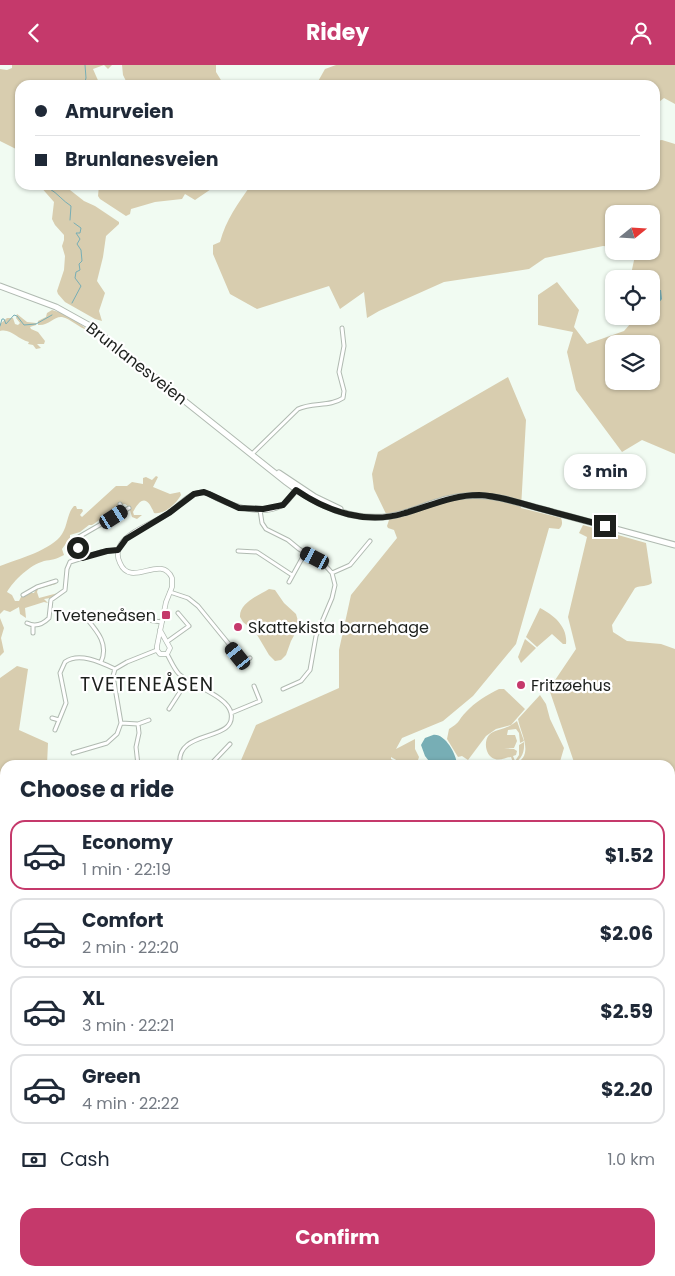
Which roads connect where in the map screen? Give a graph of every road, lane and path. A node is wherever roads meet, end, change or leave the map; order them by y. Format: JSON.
{"nodes":[{"id":1,"x":0,"y":286,"type":"edge"},
{"id":2,"x":342,"y":328,"type":"dead end"},
{"id":3,"x":252,"y":454,"type":"junction"},
{"id":4,"x":298,"y":489,"type":"junction"},
{"id":5,"x":120,"y":504,"type":"dead end"},
{"id":6,"x":129,"y":508,"type":"dead end"},
{"id":7,"x":260,"y":509,"type":"junction"},
{"id":8,"x":123,"y":511,"type":"junction"},
{"id":9,"x":370,"y":541,"type":"dead end"},
{"id":10,"x":675,"y":545,"type":"edge"},
{"id":11,"x":118,"y":550,"type":"junction"},
{"id":12,"x":238,"y":551,"type":"dead end"},
{"id":13,"x":306,"y":553,"type":"junction"},
{"id":14,"x":82,"y":558,"type":"junction"},
{"id":15,"x":332,"y":573,"type":"junction"},
{"id":16,"x":292,"y":575,"type":"junction"},
{"id":17,"x":56,"y":581,"type":"dead end"},
{"id":18,"x":289,"y":582,"type":"dead end"},
{"id":19,"x":170,"y":592,"type":"junction"},
{"id":20,"x":23,"y":595,"type":"dead end"},
{"id":21,"x":82,"y":613,"type":"dead end"},
{"id":22,"x":178,"y":613,"type":"dead end"},
{"id":23,"x":125,"y":614,"type":"dead end"},
{"id":24,"x":94,"y":615,"type":"dead end"},
{"id":25,"x":88,"y":620,"type":"junction"},
{"id":26,"x":162,"y":622,"type":"junction"},
{"id":27,"x":27,"y":623,"type":"dead end"},
{"id":28,"x":34,"y":626,"type":"junction"},
{"id":29,"x":160,"y":630,"type":"junction"},
{"id":30,"x":33,"y":633,"type":"dead end"},
{"id":31,"x":168,"y":641,"type":"junction"},
{"id":32,"x":157,"y":650,"type":"junction"},
{"id":33,"x":167,"y":654,"type":"junction"},
{"id":34,"x":250,"y":658,"type":"dead end"},
{"id":35,"x":100,"y":662,"type":"junction"},
{"id":36,"x":115,"y":669,"type":"junction"},
{"id":37,"x":187,"y":681,"type":"junction"},
{"id":38,"x":254,"y":686,"type":"dead end"},
{"id":39,"x":283,"y":689,"type":"dead end"},
{"id":40,"x":169,"y":709,"type":"dead end"},
{"id":41,"x":231,"y":713,"type":"junction"},
{"id":42,"x":52,"y":717,"type":"dead end"},
{"id":43,"x":59,"y":720,"type":"junction"},
{"id":44,"x":149,"y":720,"type":"dead end"},
{"id":45,"x":121,"y":723,"type":"junction"},
{"id":46,"x":138,"y":724,"type":"junction"},
{"id":47,"x":55,"y":730,"type":"dead end"},
{"id":48,"x":230,"y":744,"type":"dead end"},
{"id":49,"x":79,"y":757,"type":"dead end"},
{"id":50,"x":137,"y":760,"type":"edge"},
{"id":51,"x":180,"y":760,"type":"edge"},
{"id":52,"x":215,"y":760,"type":"edge"}],
"edges":[{"from":1,"to":3,"type":"main road","name":"Brunlanesveien"},
{"from":2,"to":3,"type":"street"},
{"from":3,"to":4,"type":"main road","name":"Brunlanesveien"},
{"from":4,"to":7,"type":"street"},
{"from":4,"to":10,"type":"main road","name":"Brunlanesveien"},
{"from":5,"to":8,"type":"street"},
{"from":6,"to":8,"type":"street"},
{"from":7,"to":11,"type":"street"},
{"from":7,"to":13,"type":"street"},
{"from":8,"to":14,"type":"street"},
{"from":9,"to":15,"type":"street"},
{"from":11,"to":14,"type":"street"},
{"from":11,"to":19,"type":"street"},
{"from":12,"to":16,"type":"street"},
{"from":13,"to":15,"type":"street"},
{"from":13,"to":16,"type":"street"},
{"from":14,"to":28,"type":"street"},
{"from":15,"to":39,"type":"street"},
{"from":16,"to":18,"type":"street"},
{"from":17,"to":20,"type":"street"},
{"from":19,"to":26,"type":"street"},
{"from":19,"to":34,"type":"street"},
{"from":21,"to":25,"type":"street"},
{"from":22,"to":31,"type":"street"},
{"from":23,"to":26,"type":"street"},
{"from":24,"to":25,"type":"street"},
{"from":25,"to":35,"type":"street"},
{"from":26,"to":29,"type":"street"},
{"from":27,"to":28,"type":"street"},
{"from":28,"to":30,"type":"street"},
{"from":29,"to":31,"type":"street"},
{"from":29,"to":32,"type":"street"},
{"from":31,"to":33,"type":"street"},
{"from":32,"to":33,"type":"street"},
{"from":32,"to":36,"type":"street"},
{"from":33,"to":37,"type":"street"},
{"from":35,"to":36,"type":"street"},
{"from":35,"to":43,"type":"street"},
{"from":36,"to":45,"type":"street"},
{"from":37,"to":40,"type":"street"},
{"from":37,"to":41,"type":"street"},
{"from":38,"to":41,"type":"street"},
{"from":41,"to":51,"type":"street"},
{"from":42,"to":43,"type":"street"},
{"from":43,"to":47,"type":"street"},
{"from":44,"to":46,"type":"street"},
{"from":45,"to":46,"type":"street"},
{"from":45,"to":49,"type":"street"},
{"from":46,"to":50,"type":"street"},
{"from":48,"to":52,"type":"street"}]}
